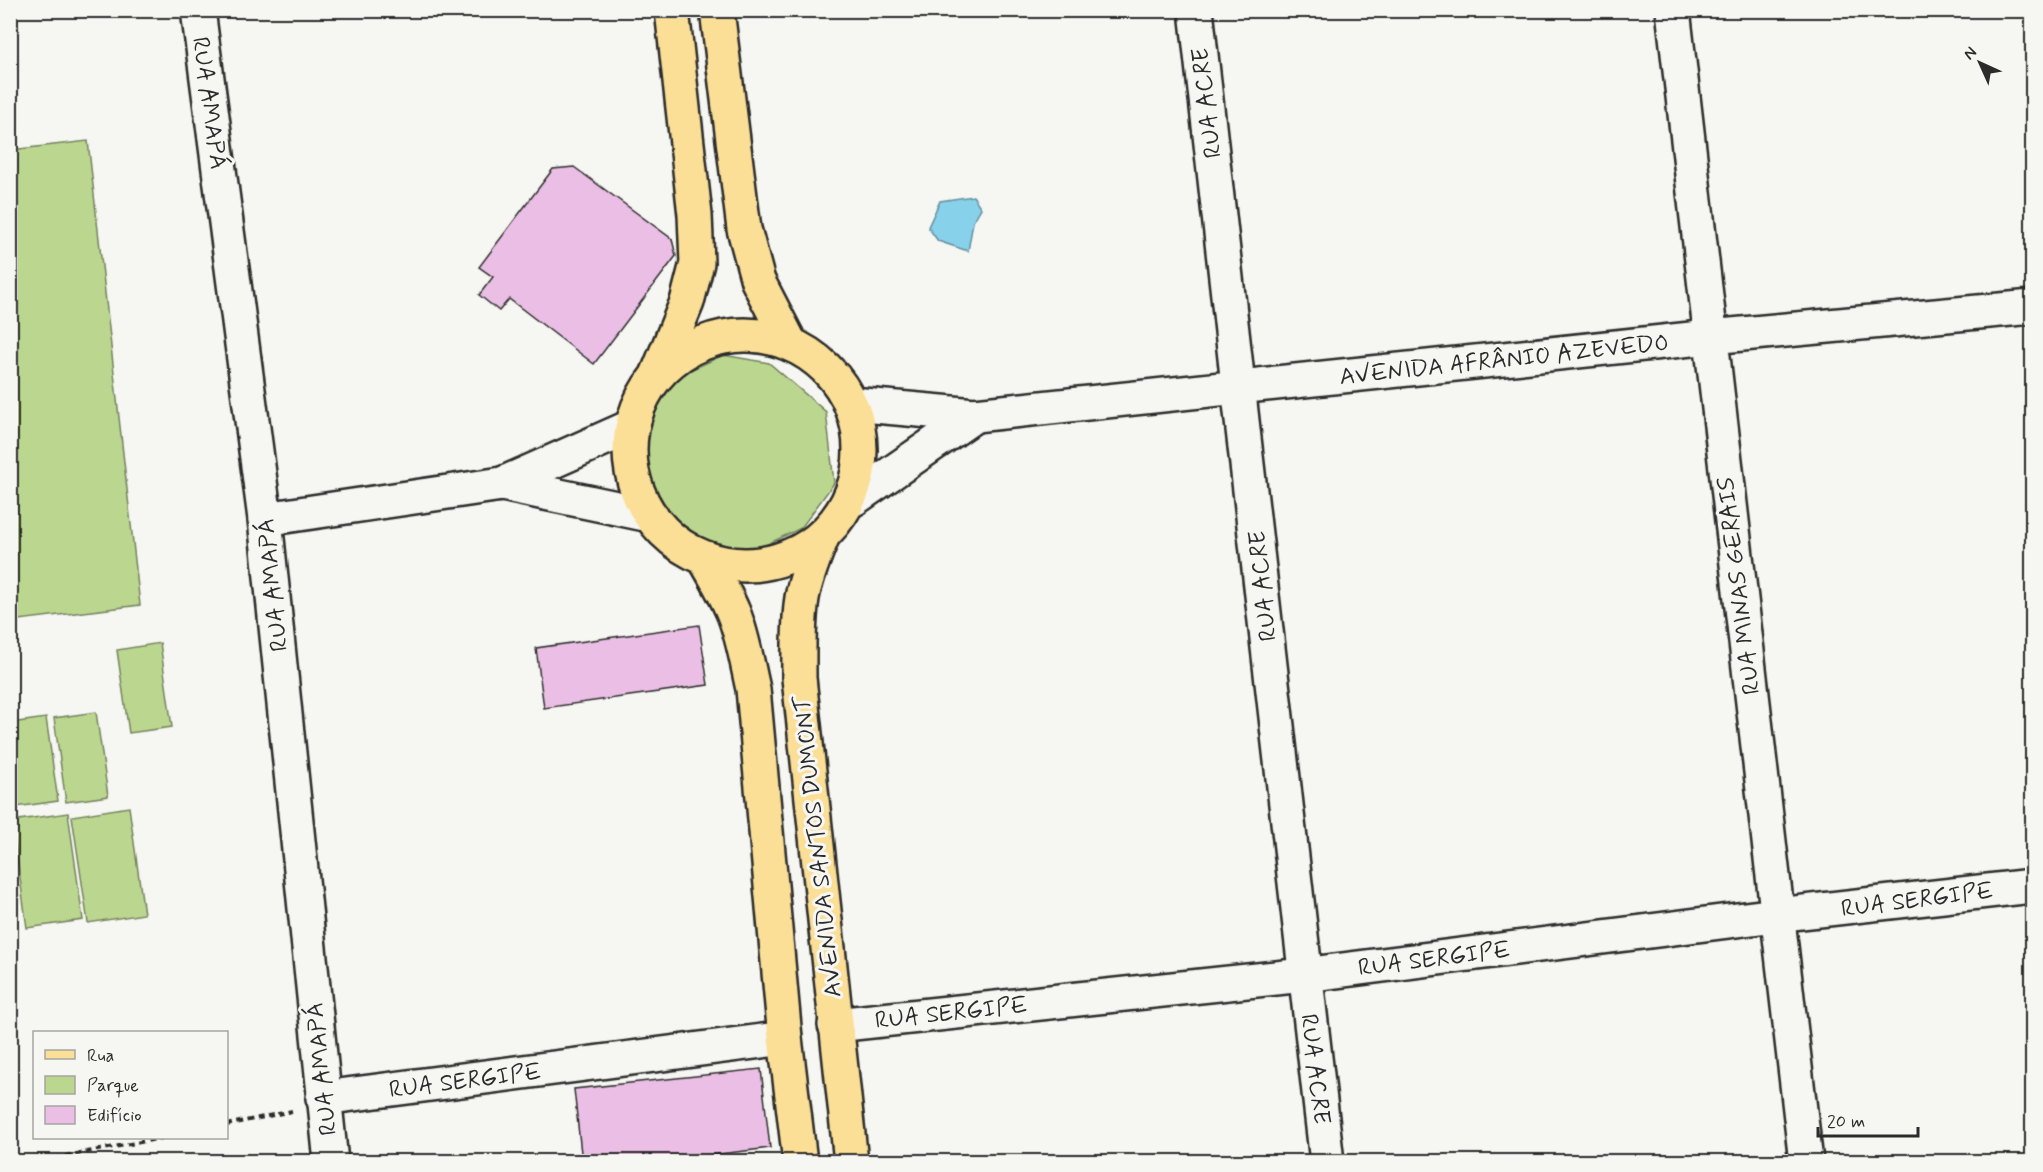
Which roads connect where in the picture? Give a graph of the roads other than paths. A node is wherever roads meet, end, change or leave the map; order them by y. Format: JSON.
{"nodes":[{"id":1,"x":198,"y":10,"type":"edge"},
{"id":2,"x":672,"y":10,"type":"edge"},
{"id":3,"x":717,"y":10,"type":"edge"},
{"id":4,"x":1196,"y":10,"type":"edge"},
{"id":5,"x":1673,"y":10,"type":"edge"},
{"id":6,"x":2032,"y":307,"type":"edge"},
{"id":7,"x":1710,"y":337,"type":"junction"},
{"id":8,"x":790,"y":343,"type":"junction"},
{"id":9,"x":657,"y":376,"type":"junction"},
{"id":10,"x":1240,"y":388,"type":"junction"},
{"id":11,"x":852,"y":404,"type":"junction"},
{"id":12,"x":975,"y":415,"type":"junction"},
{"id":13,"x":628,"y":428,"type":"junction"},
{"id":14,"x":502,"y":484,"type":"junction"},
{"id":15,"x":854,"y":499,"type":"junction"},
{"id":16,"x":645,"y":514,"type":"junction"},
{"id":17,"x":265,"y":519,"type":"junction"},
{"id":18,"x":823,"y":535,"type":"junction"},
{"id":19,"x":705,"y":559,"type":"junction"},
{"id":20,"x":2032,"y":886,"type":"edge"},
{"id":21,"x":1776,"y":915,"type":"junction"},
{"id":22,"x":1304,"y":975,"type":"junction"},
{"id":23,"x":835,"y":1025,"type":"junction"},
{"id":24,"x":785,"y":1038,"type":"junction"},
{"id":25,"x":323,"y":1098,"type":"junction"},
{"id":26,"x":330,"y":1161,"type":"edge"},
{"id":27,"x":800,"y":1161,"type":"edge"},
{"id":28,"x":851,"y":1161,"type":"edge"},
{"id":29,"x":1328,"y":1161,"type":"edge"},
{"id":30,"x":1806,"y":1161,"type":"edge"}],
"edges":[{"from":1,"to":17,"type":"street","name":"RUA AMAPÁ"},
{"from":2,"to":9,"type":"main road"},
{"from":3,"to":8,"type":"main road"},
{"from":4,"to":10,"type":"street","name":"RUA ACRE"},
{"from":5,"to":7,"type":"street","name":"RUA MINAS GERAIS"},
{"from":6,"to":7,"type":"street","name":"AVENIDA AFRÂNIO AZEVEDO"},
{"from":7,"to":10,"type":"street","name":"AVENIDA AFRÂNIO AZEVEDO"},
{"from":7,"to":21,"type":"street","name":"RUA MINAS GERAIS"},
{"from":8,"to":9,"type":"main road"},
{"from":8,"to":11,"type":"main road"},
{"from":9,"to":13,"type":"main road"},
{"from":10,"to":12,"type":"street","name":"AVENIDA AFRÂNIO AZEVEDO"},
{"from":10,"to":22,"type":"street","name":"RUA ACRE"},
{"from":11,"to":12,"type":"street","name":"AVENIDA AFRÂNIO AZEVEDO"},
{"from":11,"to":15,"type":"main road"},
{"from":12,"to":15,"type":"street","name":"AVENIDA AFRÂNIO AZEVEDO"},
{"from":13,"to":14,"type":"street"},
{"from":13,"to":16,"type":"main road","name":"AVENIDA SANTOS DUMONT"},
{"from":14,"to":16,"type":"street"},
{"from":14,"to":17,"type":"street"},
{"from":15,"to":18,"type":"main road","name":"AVENIDA SANTOS DUMONT"},
{"from":16,"to":19,"type":"main road","name":"AVENIDA SANTOS DUMONT"},
{"from":17,"to":25,"type":"street","name":"RUA AMAPÁ"},
{"from":18,"to":19,"type":"main road","name":"AVENIDA SANTOS DUMONT"},
{"from":18,"to":23,"type":"main road","name":"AVENIDA SANTOS DUMONT"},
{"from":19,"to":24,"type":"main road","name":"AVENIDA SANTOS DUMONT"},
{"from":20,"to":21,"type":"street","name":"RUA SERGIPE"},
{"from":21,"to":22,"type":"street","name":"RUA SERGIPE"},
{"from":21,"to":30,"type":"street","name":"RUA MINAS GERAIS"},
{"from":22,"to":23,"type":"street","name":"RUA SERGIPE"},
{"from":22,"to":29,"type":"street","name":"RUA ACRE"},
{"from":23,"to":28,"type":"main road","name":"AVENIDA SANTOS DUMONT"},
{"from":24,"to":25,"type":"street","name":"RUA SERGIPE"},
{"from":24,"to":27,"type":"main road","name":"AVENIDA SANTOS DUMONT"},
{"from":25,"to":26,"type":"street","name":"RUA AMAPÁ"}]}
